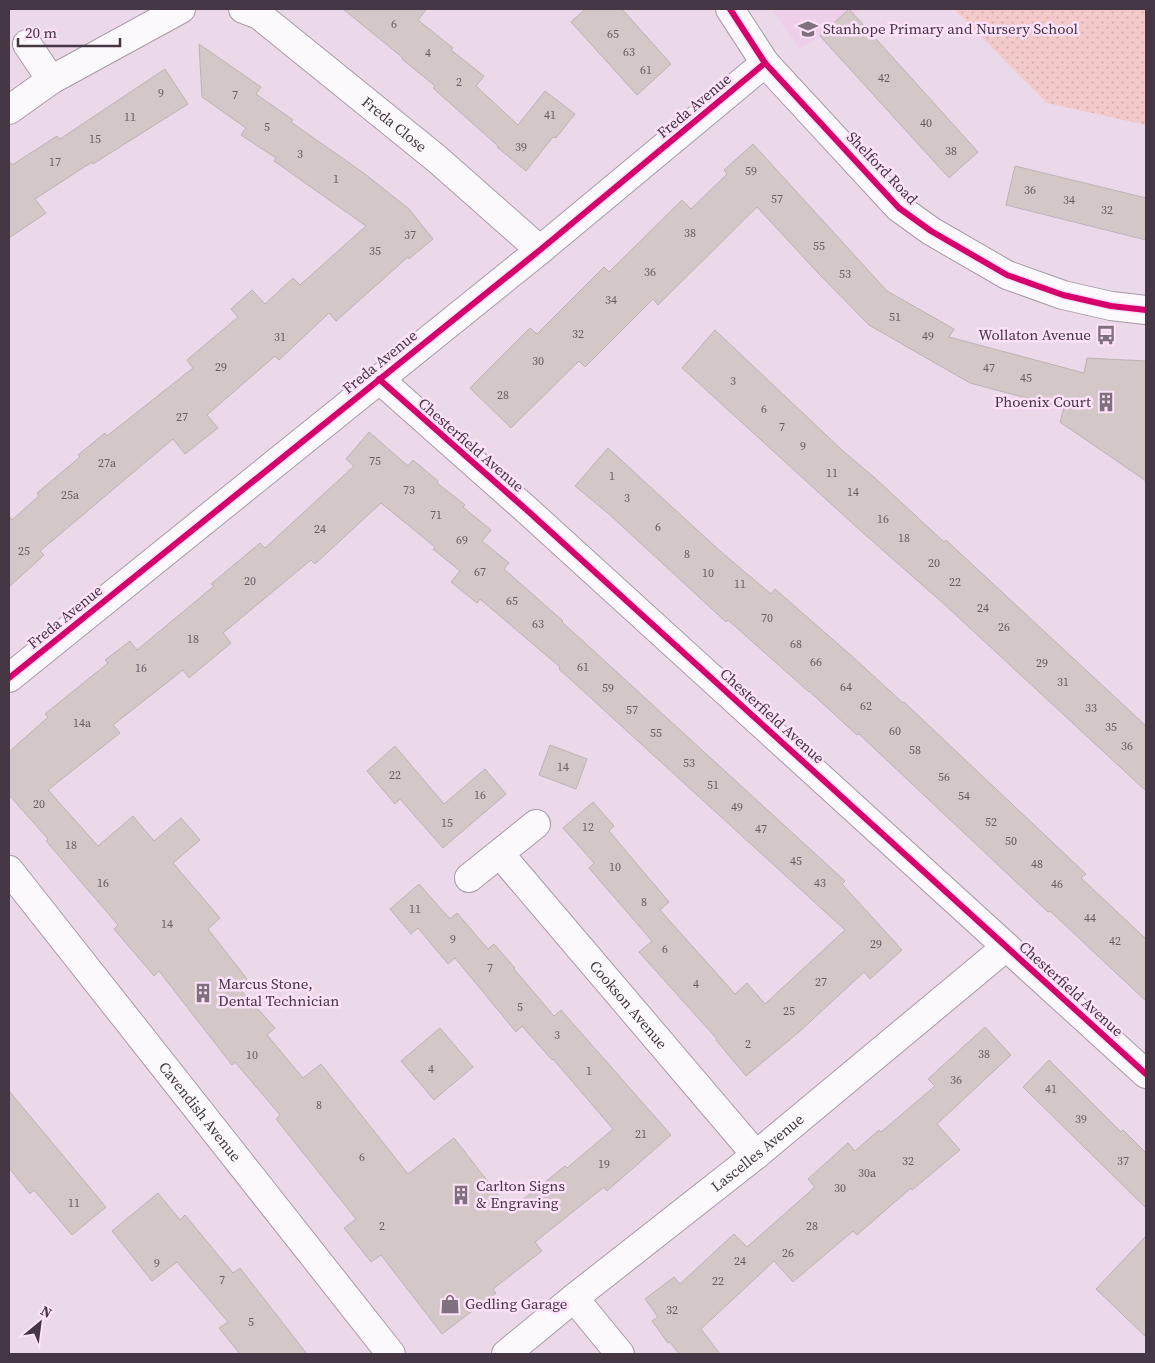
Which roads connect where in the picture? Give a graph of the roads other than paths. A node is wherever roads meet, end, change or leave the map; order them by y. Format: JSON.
{"nodes":[{"id":1,"x":180,"y":9,"type":"edge"},
{"id":2,"x":242,"y":9,"type":"edge"},
{"id":3,"x":730,"y":9,"type":"edge"},
{"id":4,"x":27,"y":44,"type":"dead end"},
{"id":5,"x":765,"y":63,"type":"junction"},
{"id":6,"x":52,"y":80,"type":"junction"},
{"id":7,"x":9,"y":110,"type":"edge"},
{"id":8,"x":540,"y":250,"type":"junction"},
{"id":9,"x":1146,"y":310,"type":"edge"},
{"id":10,"x":379,"y":379,"type":"junction"},
{"id":11,"x":9,"y":678,"type":"edge"},
{"id":12,"x":536,"y":824,"type":"dead end"},
{"id":13,"x":500,"y":854,"type":"junction"},
{"id":14,"x":9,"y":870,"type":"edge"},
{"id":15,"x":469,"y":878,"type":"dead end"},
{"id":16,"x":1006,"y":947,"type":"junction"},
{"id":17,"x":1146,"y":1074,"type":"edge"},
{"id":18,"x":756,"y":1156,"type":"junction"},
{"id":19,"x":574,"y":1298,"type":"junction"},
{"id":20,"x":391,"y":1354,"type":"edge"},
{"id":21,"x":506,"y":1354,"type":"edge"},
{"id":22,"x":620,"y":1354,"type":"edge"}],
"edges":[{"from":1,"to":6,"type":"street"},
{"from":2,"to":8,"type":"street","name":"Freda Close"},
{"from":3,"to":5,"type":"street","name":"Shelford Road"},
{"from":4,"to":6,"type":"street"},
{"from":5,"to":8,"type":"street","name":"Freda Avenue"},
{"from":5,"to":9,"type":"street","name":"Shelford Road"},
{"from":6,"to":7,"type":"street"},
{"from":8,"to":10,"type":"street","name":"Freda Avenue"},
{"from":10,"to":11,"type":"street","name":"Freda Avenue"},
{"from":10,"to":16,"type":"street","name":"Chesterfield Avenue"},
{"from":12,"to":13,"type":"street"},
{"from":13,"to":15,"type":"street"},
{"from":13,"to":18,"type":"street","name":"Cookson Avenue"},
{"from":14,"to":20,"type":"street","name":"Cavendish Avenue"},
{"from":16,"to":17,"type":"street","name":"Chesterfield Avenue"},
{"from":16,"to":18,"type":"street","name":"Lascelles Avenue"},
{"from":18,"to":19,"type":"street","name":"Lascelles Avenue"},
{"from":19,"to":21,"type":"street","name":"Lascelles Avenue"},
{"from":19,"to":22,"type":"street"}]}
